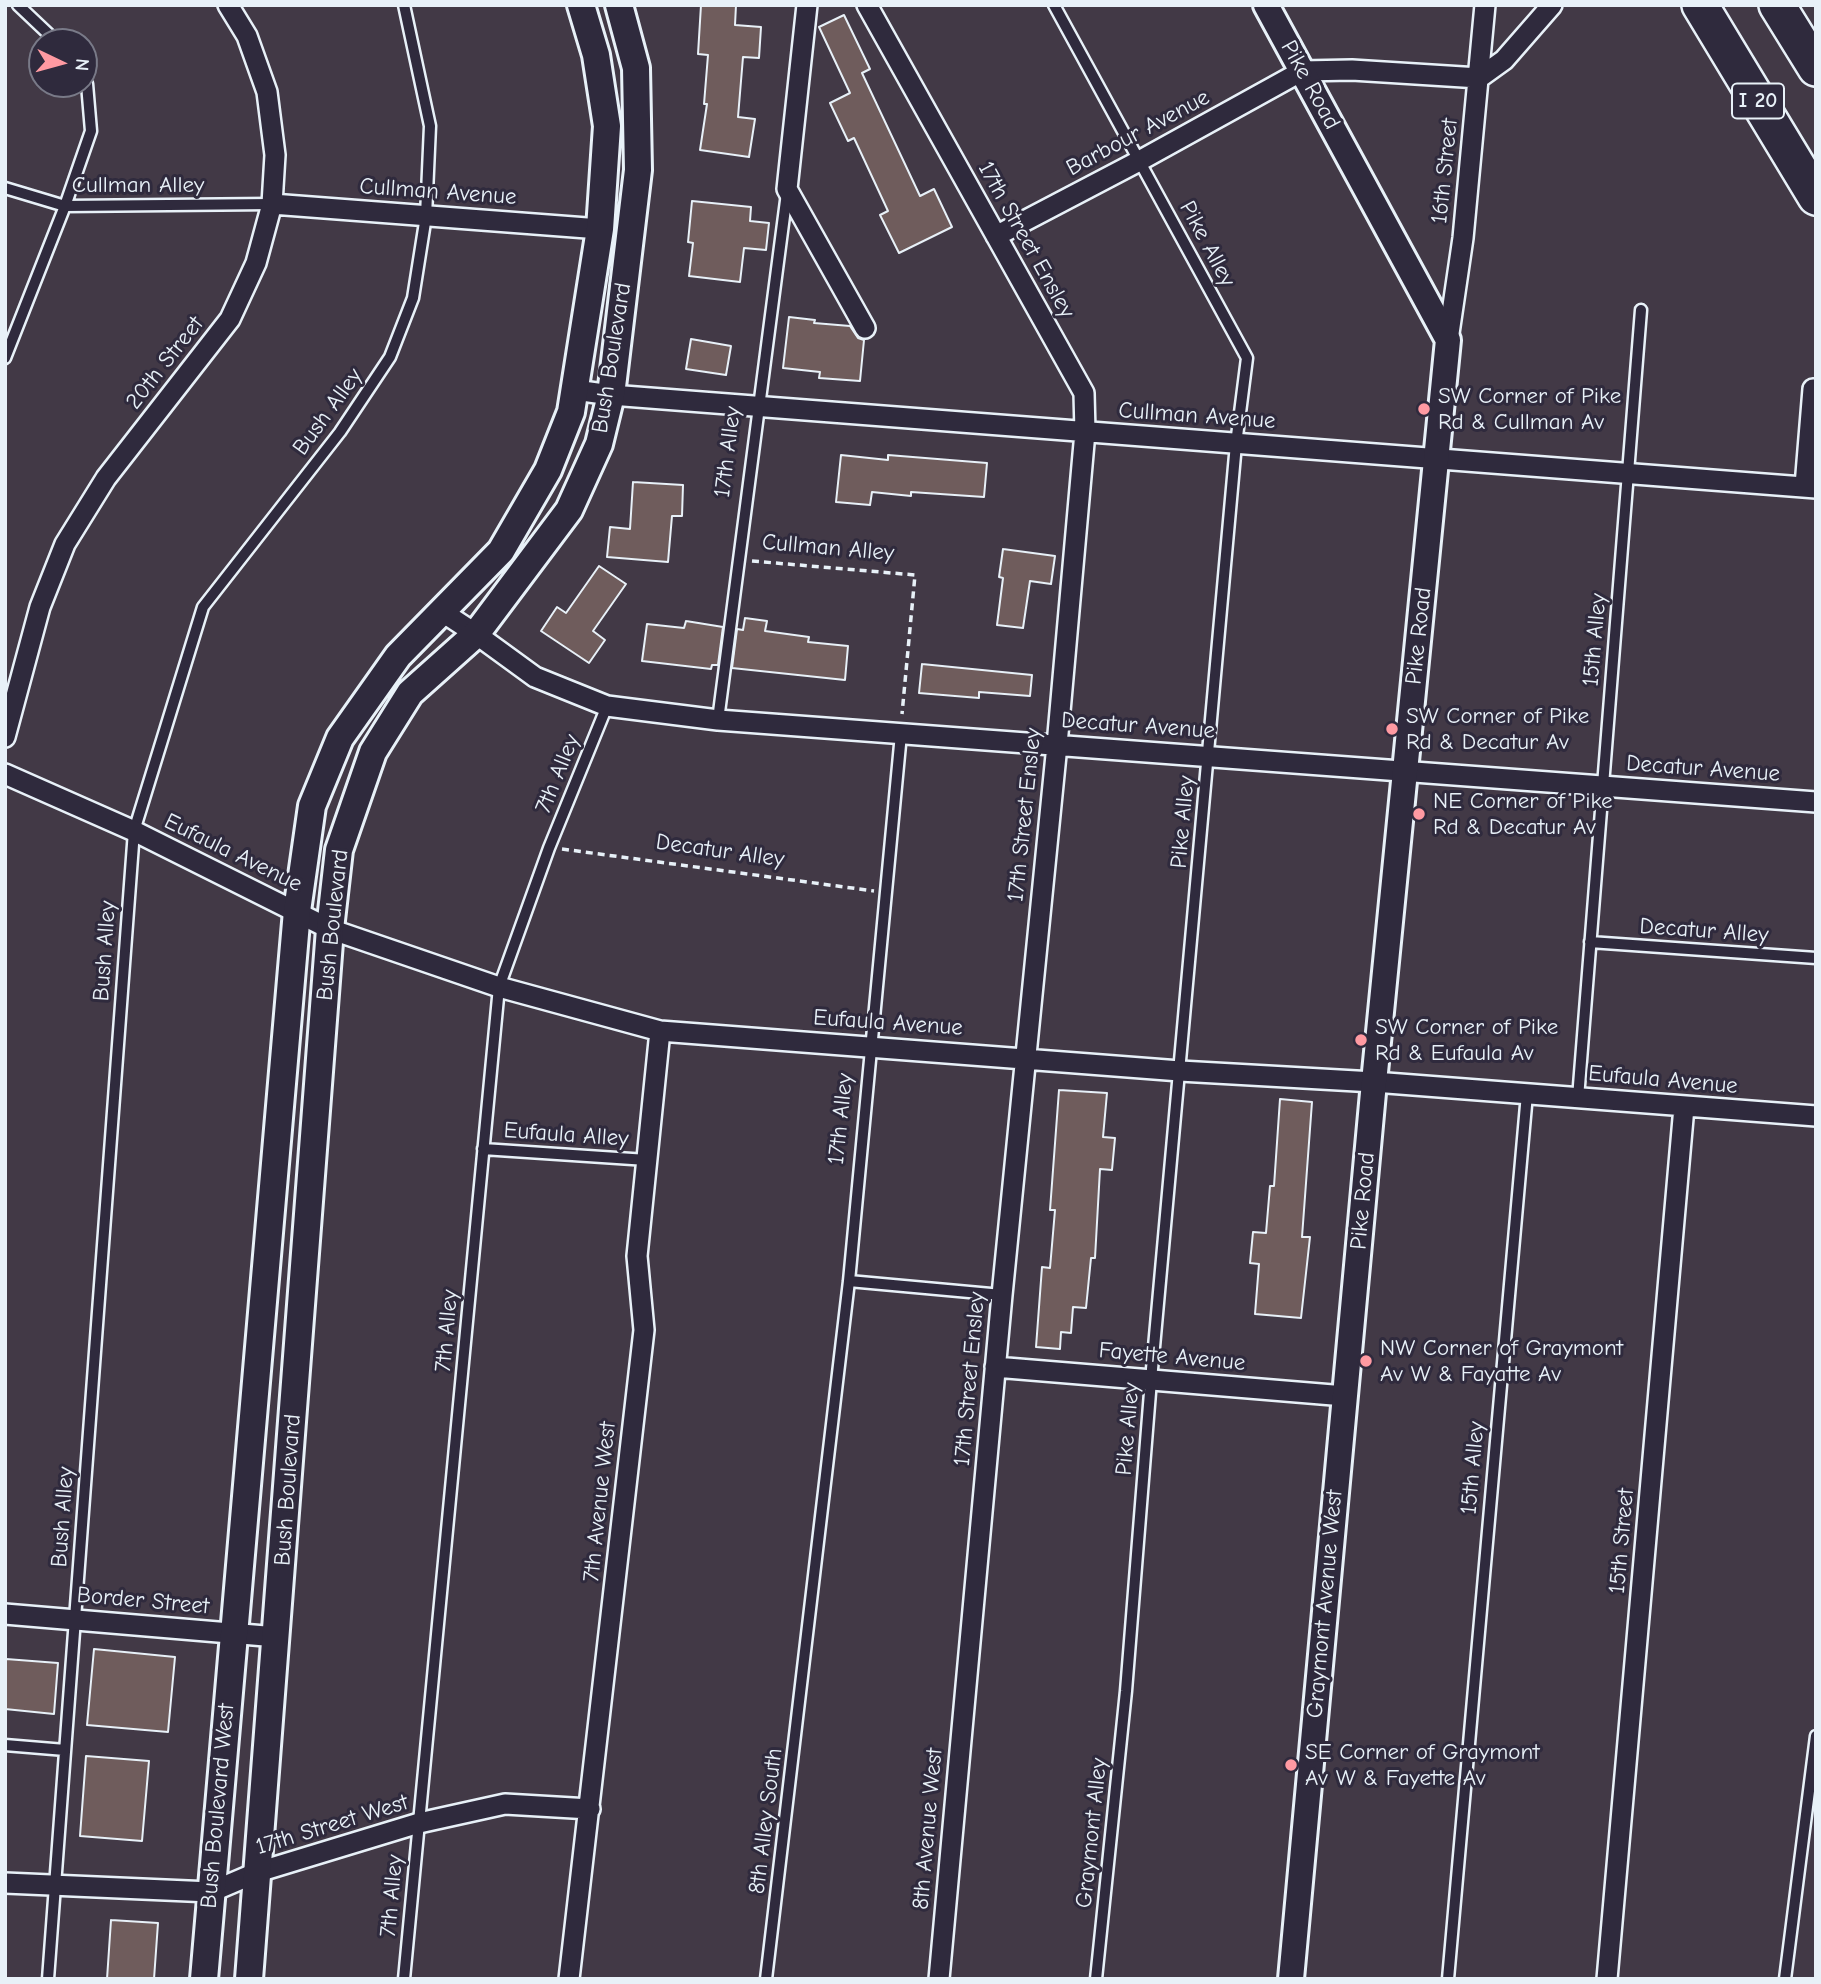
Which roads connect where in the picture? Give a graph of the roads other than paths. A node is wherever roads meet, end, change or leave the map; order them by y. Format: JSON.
{"nodes":[{"id":1,"x":18,"y":5,"type":"edge"},
{"id":2,"x":228,"y":5,"type":"edge"},
{"id":3,"x":404,"y":5,"type":"edge"},
{"id":4,"x":581,"y":5,"type":"edge"},
{"id":5,"x":619,"y":5,"type":"edge"},
{"id":6,"x":807,"y":5,"type":"edge"},
{"id":7,"x":867,"y":5,"type":"edge"},
{"id":8,"x":1054,"y":5,"type":"edge"},
{"id":9,"x":1266,"y":5,"type":"edge"},
{"id":10,"x":1485,"y":5,"type":"edge"},
{"id":11,"x":1552,"y":5,"type":"edge"},
{"id":12,"x":1700,"y":5,"type":"edge"},
{"id":13,"x":1777,"y":5,"type":"edge"},
{"id":14,"x":42,"y":28,"type":"edge"},
{"id":15,"x":1816,"y":68,"type":"edge"},
{"id":16,"x":1302,"y":71,"type":"junction"},
{"id":17,"x":1479,"y":78,"type":"junction"},
{"id":18,"x":88,"y":98,"type":"edge"},
{"id":19,"x":1141,"y":160,"type":"junction"},
{"id":20,"x":5,"y":188,"type":"edge"},
{"id":21,"x":787,"y":189,"type":"junction"},
{"id":22,"x":1816,"y":197,"type":"edge"},
{"id":23,"x":272,"y":204,"type":"junction"},
{"id":24,"x":65,"y":206,"type":"junction"},
{"id":25,"x":426,"y":216,"type":"junction"},
{"id":26,"x":600,"y":229,"type":"junction"},
{"id":27,"x":996,"y":236,"type":"junction"},
{"id":28,"x":1641,"y":310,"type":"dead end"},
{"id":29,"x":865,"y":328,"type":"dead end"},
{"id":30,"x":1448,"y":340,"type":"junction"},
{"id":31,"x":5,"y":358,"type":"edge"},
{"id":32,"x":1813,"y":389,"type":"dead end"},
{"id":33,"x":575,"y":390,"type":"junction"},
{"id":34,"x":611,"y":395,"type":"junction"},
{"id":35,"x":758,"y":407,"type":"junction"},
{"id":36,"x":1086,"y":432,"type":"junction"},
{"id":37,"x":1236,"y":444,"type":"junction"},
{"id":38,"x":1436,"y":459,"type":"junction"},
{"id":39,"x":1628,"y":474,"type":"junction"},
{"id":40,"x":1810,"y":487,"type":"edge"},
{"id":41,"x":441,"y":611,"type":"junction"},
{"id":42,"x":477,"y":634,"type":"junction"},
{"id":43,"x":607,"y":706,"type":"junction"},
{"id":44,"x":718,"y":720,"type":"junction"},
{"id":45,"x":901,"y":734,"type":"junction"},
{"id":46,"x":5,"y":737,"type":"edge"},
{"id":47,"x":1057,"y":745,"type":"junction"},
{"id":48,"x":1208,"y":756,"type":"junction"},
{"id":49,"x":1405,"y":772,"type":"junction"},
{"id":50,"x":5,"y":774,"type":"edge"},
{"id":51,"x":1603,"y":786,"type":"junction"},
{"id":52,"x":1816,"y":802,"type":"edge"},
{"id":53,"x":134,"y":831,"type":"junction"},
{"id":54,"x":297,"y":911,"type":"junction"},
{"id":55,"x":330,"y":929,"type":"junction"},
{"id":56,"x":1590,"y":942,"type":"junction"},
{"id":57,"x":1816,"y":958,"type":"edge"},
{"id":58,"x":499,"y":988,"type":"junction"},
{"id":59,"x":660,"y":1031,"type":"junction"},
{"id":60,"x":873,"y":1046,"type":"junction"},
{"id":61,"x":1026,"y":1058,"type":"junction"},
{"id":62,"x":1180,"y":1071,"type":"junction"},
{"id":63,"x":1374,"y":1082,"type":"junction"},
{"id":64,"x":1527,"y":1094,"type":"junction"},
{"id":65,"x":1578,"y":1098,"type":"junction"},
{"id":66,"x":1684,"y":1107,"type":"junction"},
{"id":67,"x":1816,"y":1116,"type":"edge"},
{"id":68,"x":484,"y":1149,"type":"junction"},
{"id":69,"x":647,"y":1160,"type":"junction"},
{"id":70,"x":849,"y":1281,"type":"junction"},
{"id":71,"x":1002,"y":1295,"type":"junction"},
{"id":72,"x":995,"y":1367,"type":"junction"},
{"id":73,"x":1151,"y":1380,"type":"junction"},
{"id":74,"x":1345,"y":1396,"type":"junction"},
{"id":75,"x":5,"y":1614,"type":"edge"},
{"id":76,"x":75,"y":1620,"type":"junction"},
{"id":77,"x":233,"y":1633,"type":"junction"},
{"id":78,"x":277,"y":1637,"type":"junction"},
{"id":79,"x":804,"y":1668,"type":"joint"},
{"id":80,"x":966,"y":1684,"type":"joint"},
{"id":81,"x":1126,"y":1691,"type":"joint"},
{"id":82,"x":1816,"y":1736,"type":"edge"},
{"id":83,"x":5,"y":1745,"type":"edge"},
{"id":84,"x":65,"y":1750,"type":"junction"},
{"id":85,"x":590,"y":1809,"type":"junction"},
{"id":86,"x":419,"y":1823,"type":"junction"},
{"id":87,"x":258,"y":1872,"type":"junction"},
{"id":88,"x":5,"y":1883,"type":"edge"},
{"id":89,"x":55,"y":1885,"type":"junction"},
{"id":90,"x":211,"y":1892,"type":"junction"},
{"id":91,"x":48,"y":1979,"type":"edge"},
{"id":92,"x":204,"y":1979,"type":"edge"},
{"id":93,"x":249,"y":1979,"type":"edge"},
{"id":94,"x":404,"y":1979,"type":"edge"},
{"id":95,"x":569,"y":1979,"type":"edge"},
{"id":96,"x":766,"y":1979,"type":"edge"},
{"id":97,"x":939,"y":1979,"type":"edge"},
{"id":98,"x":1096,"y":1979,"type":"edge"},
{"id":99,"x":1291,"y":1979,"type":"edge"},
{"id":100,"x":1448,"y":1979,"type":"edge"},
{"id":101,"x":1607,"y":1979,"type":"edge"},
{"id":102,"x":1785,"y":1979,"type":"edge"}],
"edges":[{"from":1,"to":14,"type":"lane"},
{"from":2,"to":23,"type":"street","name":"20th Street"},
{"from":3,"to":25,"type":"lane","name":"Bush Alley"},
{"from":4,"to":26,"type":"main road","name":"Bush Boulevard"},
{"from":5,"to":34,"type":"main road","name":"Bush Boulevard"},
{"from":6,"to":21,"type":"street","name":"17th Alley"},
{"from":7,"to":27,"type":"street","name":"17th Street Ensley"},
{"from":8,"to":19,"type":"lane","name":"Pike Alley"},
{"from":9,"to":16,"type":"street","name":"Pike Road"},
{"from":10,"to":17,"type":"street","name":"16th Street"},
{"from":11,"to":17,"type":"street"},
{"from":12,"to":22,"type":"highway","number":"I 20"},
{"from":13,"to":15,"type":"highway"},
{"from":16,"to":17,"type":"street"},
{"from":16,"to":19,"type":"street","name":"Barbour Avenue"},
{"from":16,"to":30,"type":"street","name":"Pike Road"},
{"from":17,"to":30,"type":"street","name":"16th Street"},
{"from":18,"to":24,"type":"lane"},
{"from":19,"to":27,"type":"street","name":"Barbour Avenue"},
{"from":19,"to":37,"type":"lane","name":"Pike Alley"},
{"from":20,"to":24,"type":"lane","name":"Cullman Alley"},
{"from":21,"to":29,"type":"street"},
{"from":21,"to":35,"type":"lane","name":"17th Alley"},
{"from":23,"to":24,"type":"lane","name":"Cullman Alley"},
{"from":23,"to":25,"type":"street","name":"Cullman Avenue"},
{"from":23,"to":46,"type":"street","name":"20th Street"},
{"from":24,"to":31,"type":"lane"},
{"from":25,"to":26,"type":"street","name":"Cullman Avenue"},
{"from":25,"to":53,"type":"lane","name":"Bush Alley"},
{"from":26,"to":33,"type":"main road","name":"Bush Boulevard"},
{"from":27,"to":36,"type":"street","name":"17th Street Ensley"},
{"from":28,"to":39,"type":"lane","name":"15th Alley"},
{"from":30,"to":38,"type":"street","name":"Pike Road"},
{"from":32,"to":40,"type":"street"},
{"from":33,"to":34,"type":"street","name":"Cullman Avenue"},
{"from":33,"to":41,"type":"main road","name":"Bush Boulevard"},
{"from":34,"to":35,"type":"street","name":"Cullman Avenue"},
{"from":34,"to":42,"type":"main road","name":"Bush Boulevard"},
{"from":35,"to":36,"type":"street","name":"Cullman Avenue"},
{"from":35,"to":44,"type":"lane","name":"17th Alley"},
{"from":36,"to":37,"type":"street","name":"Cullman Avenue"},
{"from":36,"to":47,"type":"street","name":"17th Street Ensley"},
{"from":37,"to":38,"type":"street","name":"Cullman Avenue"},
{"from":37,"to":48,"type":"lane","name":"Pike Alley"},
{"from":38,"to":39,"type":"street","name":"Cullman Avenue"},
{"from":38,"to":49,"type":"street","name":"Pike Road"},
{"from":39,"to":40,"type":"street","name":"Cullman Avenue"},
{"from":39,"to":51,"type":"lane","name":"15th Alley"},
{"from":41,"to":42,"type":"street","name":"Decatur Avenue"},
{"from":41,"to":54,"type":"main road","name":"Bush Boulevard"},
{"from":42,"to":43,"type":"street","name":"Decatur Avenue"},
{"from":42,"to":55,"type":"main road","name":"Bush Boulevard"},
{"from":43,"to":44,"type":"street","name":"Decatur Avenue"},
{"from":43,"to":58,"type":"lane","name":"7th Alley"},
{"from":44,"to":45,"type":"street","name":"Decatur Avenue"},
{"from":45,"to":47,"type":"street","name":"Decatur Avenue"},
{"from":45,"to":60,"type":"lane","name":"17th Alley"},
{"from":47,"to":48,"type":"street","name":"Decatur Avenue"},
{"from":47,"to":61,"type":"street","name":"17th Street Ensley"},
{"from":48,"to":49,"type":"street","name":"Decatur Avenue"},
{"from":48,"to":62,"type":"lane","name":"Pike Alley"},
{"from":49,"to":51,"type":"street","name":"Decatur Avenue"},
{"from":49,"to":63,"type":"street","name":"Pike Road"},
{"from":50,"to":53,"type":"street","name":"Eufaula Avenue"},
{"from":51,"to":52,"type":"street","name":"Decatur Avenue"},
{"from":51,"to":56,"type":"lane","name":"15th Alley"},
{"from":53,"to":54,"type":"street","name":"Eufaula Avenue"},
{"from":53,"to":76,"type":"lane","name":"Bush Alley"},
{"from":54,"to":55,"type":"street","name":"Eufaula Avenue"},
{"from":54,"to":77,"type":"main road","name":"Bush Boulevard"},
{"from":55,"to":58,"type":"street","name":"Eufaula Avenue"},
{"from":55,"to":78,"type":"main road","name":"Bush Boulevard"},
{"from":56,"to":57,"type":"lane","name":"Decatur Alley"},
{"from":56,"to":65,"type":"lane","name":"15th Alley"},
{"from":58,"to":59,"type":"street","name":"Eufaula Avenue"},
{"from":58,"to":68,"type":"lane","name":"7th Alley"},
{"from":59,"to":60,"type":"street","name":"Eufaula Avenue"},
{"from":59,"to":69,"type":"street","name":"7th Avenue West"},
{"from":60,"to":61,"type":"street","name":"Eufaula Avenue"},
{"from":60,"to":70,"type":"lane","name":"17th Alley"},
{"from":61,"to":62,"type":"street","name":"Eufaula Avenue"},
{"from":61,"to":71,"type":"street","name":"17th Street Ensley"},
{"from":62,"to":63,"type":"street","name":"Eufaula Avenue"},
{"from":62,"to":73,"type":"lane","name":"Pike Alley"},
{"from":63,"to":64,"type":"street","name":"Eufaula Avenue"},
{"from":63,"to":74,"type":"street","name":"Pike Road"},
{"from":64,"to":65,"type":"street","name":"Eufaula Avenue"},
{"from":64,"to":100,"type":"lane","name":"15th Alley"},
{"from":65,"to":66,"type":"street","name":"Eufaula Avenue"},
{"from":66,"to":67,"type":"street","name":"Eufaula Avenue"},
{"from":66,"to":101,"type":"street","name":"15th Street"},
{"from":68,"to":69,"type":"lane","name":"Eufaula Alley"},
{"from":68,"to":86,"type":"lane","name":"7th Alley"},
{"from":69,"to":85,"type":"street","name":"7th Avenue West"},
{"from":70,"to":71,"type":"lane"},
{"from":70,"to":79,"type":"lane","name":"17th Alley"},
{"from":71,"to":72,"type":"street","name":"17th Street Ensley"},
{"from":72,"to":73,"type":"street","name":"Fayette Avenue"},
{"from":72,"to":80,"type":"street","name":"17th Street Ensley"},
{"from":73,"to":74,"type":"street","name":"Fayette Avenue"},
{"from":73,"to":81,"type":"lane","name":"Pike Alley"},
{"from":74,"to":99,"type":"street","name":"Graymont Avenue West"},
{"from":75,"to":76,"type":"street","name":"Border Street"},
{"from":76,"to":77,"type":"street","name":"Border Street"},
{"from":76,"to":84,"type":"lane","name":"Bush Alley"},
{"from":77,"to":78,"type":"street","name":"Border Street"},
{"from":77,"to":90,"type":"main road","name":"Bush Boulevard West"},
{"from":78,"to":87,"type":"main road","name":"Bush Boulevard West"},
{"from":79,"to":96,"type":"lane","name":"8th Alley South"},
{"from":80,"to":97,"type":"street","name":"8th Avenue West"},
{"from":81,"to":98,"type":"lane","name":"Graymont Alley"},
{"from":82,"to":102,"type":"lane"},
{"from":83,"to":84,"type":"lane"},
{"from":84,"to":89,"type":"lane","name":"Bush Alley"},
{"from":85,"to":86,"type":"street","name":"17th Street West"},
{"from":85,"to":95,"type":"street","name":"7th Avenue West"},
{"from":86,"to":87,"type":"street","name":"17th Street West"},
{"from":86,"to":94,"type":"lane","name":"7th Alley"},
{"from":87,"to":90,"type":"street","name":"17th Street West"},
{"from":87,"to":93,"type":"main road","name":"Bush Boulevard West"},
{"from":88,"to":89,"type":"street","name":"17th Street West"},
{"from":89,"to":90,"type":"street","name":"17th Street West"},
{"from":89,"to":91,"type":"lane","name":"Bush Alley"},
{"from":90,"to":92,"type":"main road","name":"Bush Boulevard West"}]}
